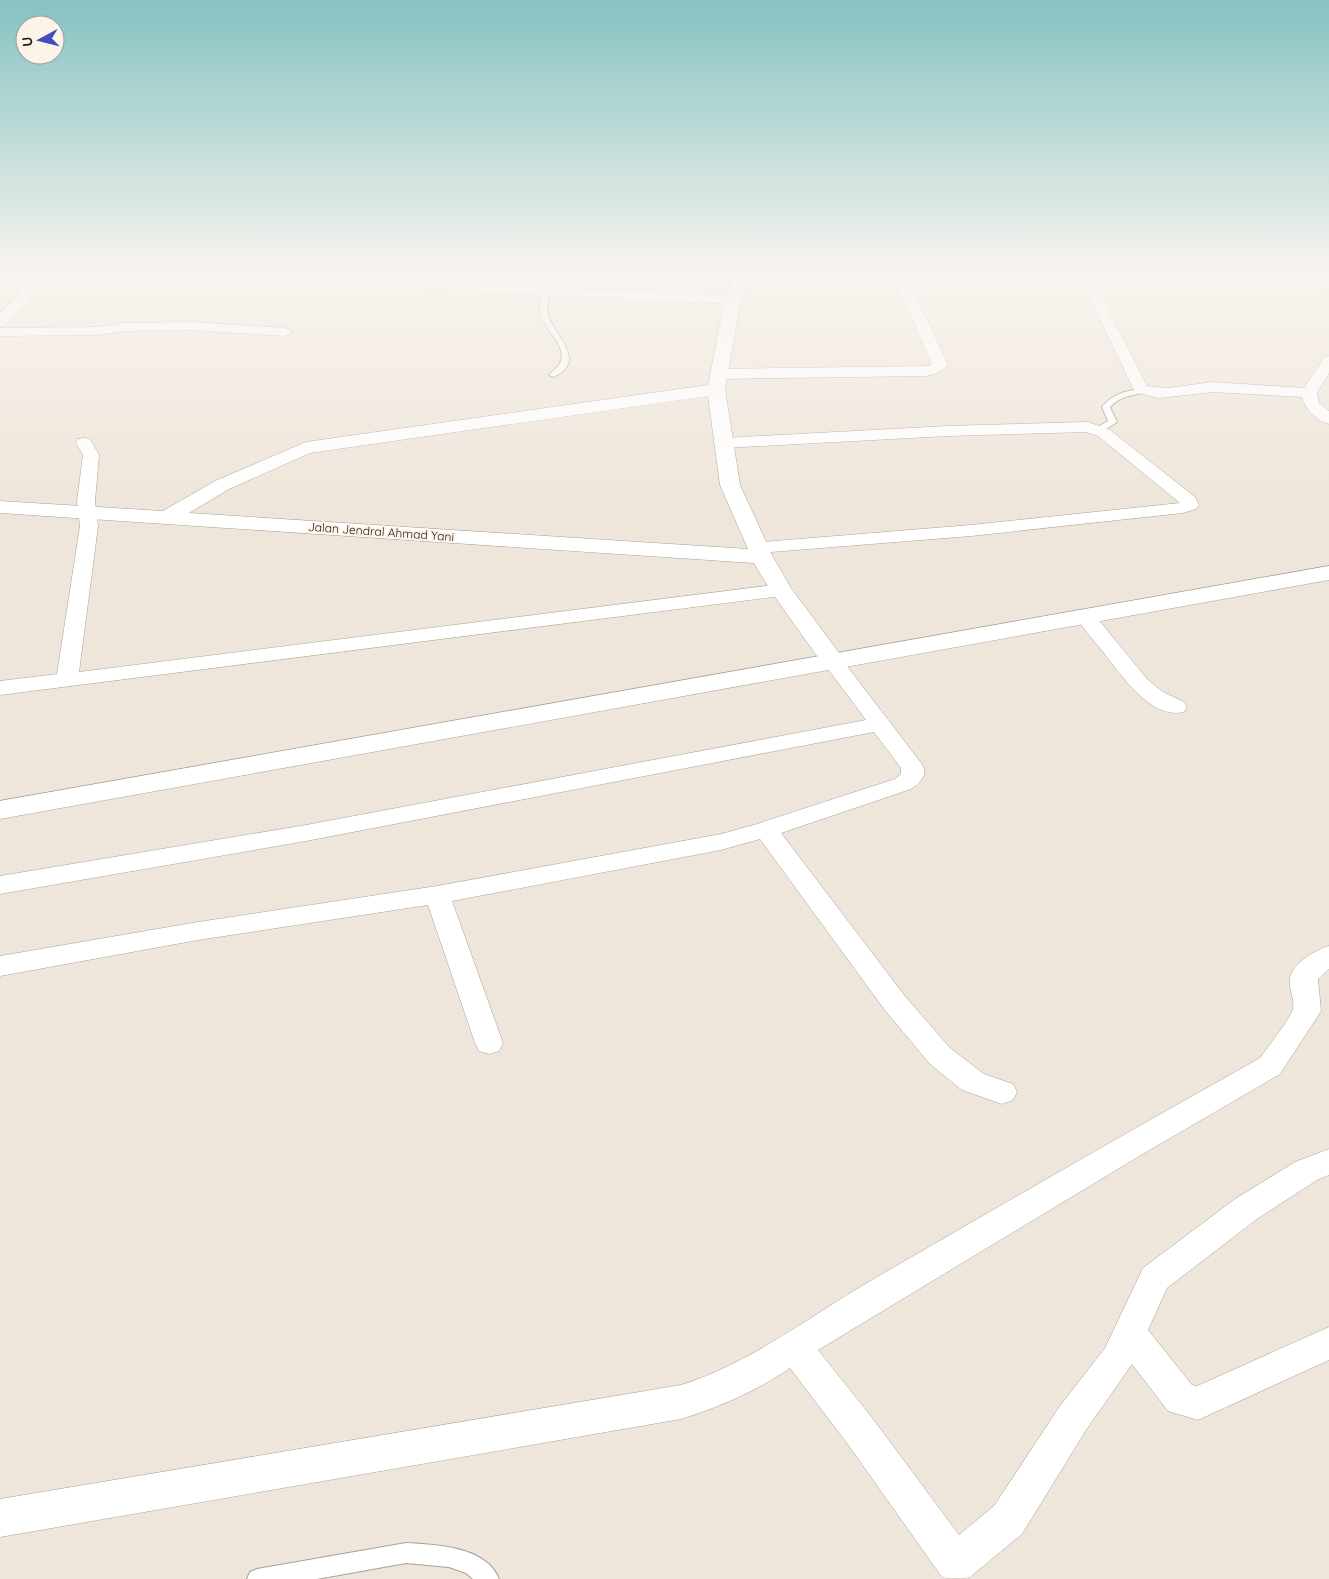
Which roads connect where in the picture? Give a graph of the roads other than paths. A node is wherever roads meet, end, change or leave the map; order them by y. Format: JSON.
{"nodes":[{"id":1,"x":561,"y":347,"type":"edge"},
{"id":2,"x":724,"y":347,"type":"edge"},
{"id":3,"x":932,"y":347,"type":"edge"},
{"id":4,"x":1119,"y":347,"type":"edge"},
{"id":5,"x":1329,"y":361,"type":"edge"},
{"id":6,"x":553,"y":374,"type":"dead end"},
{"id":7,"x":717,"y":382,"type":"junction"},
{"id":8,"x":1144,"y":390,"type":"junction"},
{"id":9,"x":1309,"y":393,"type":"junction"},
{"id":10,"x":1329,"y":419,"type":"edge"},
{"id":11,"x":1099,"y":430,"type":"junction"},
{"id":12,"x":84,"y":443,"type":"dead end"},
{"id":13,"x":724,"y":443,"type":"junction"},
{"id":14,"x":0,"y":507,"type":"edge"},
{"id":15,"x":88,"y":513,"type":"junction"},
{"id":16,"x":168,"y":518,"type":"junction"},
{"id":17,"x":760,"y":552,"type":"junction"},
{"id":18,"x":1329,"y":573,"type":"edge"},
{"id":19,"x":781,"y":590,"type":"junction"},
{"id":20,"x":1085,"y":616,"type":"junction"},
{"id":21,"x":833,"y":660,"type":"junction"},
{"id":22,"x":67,"y":680,"type":"junction"},
{"id":23,"x":0,"y":688,"type":"edge"},
{"id":24,"x":1176,"y":707,"type":"dead end"},
{"id":25,"x":880,"y":724,"type":"junction"},
{"id":26,"x":0,"y":810,"type":"edge"},
{"id":27,"x":766,"y":830,"type":"junction"},
{"id":28,"x":0,"y":885,"type":"edge"},
{"id":29,"x":437,"y":896,"type":"junction"},
{"id":30,"x":1329,"y":956,"type":"edge"},
{"id":31,"x":0,"y":966,"type":"edge"},
{"id":32,"x":490,"y":1043,"type":"dead end"},
{"id":33,"x":1002,"y":1092,"type":"dead end"},
{"id":34,"x":1329,"y":1162,"type":"edge"},
{"id":35,"x":1129,"y":1332,"type":"junction"},
{"id":36,"x":1329,"y":1343,"type":"edge"},
{"id":37,"x":795,"y":1347,"type":"junction"},
{"id":38,"x":0,"y":1518,"type":"edge"},
{"id":39,"x":257,"y":1579,"type":"edge"},
{"id":40,"x":489,"y":1579,"type":"edge"}],
"edges":[{"from":1,"to":6,"type":"lane"},
{"from":2,"to":7,"type":"main road"},
{"from":3,"to":7,"type":"street"},
{"from":4,"to":8,"type":"street"},
{"from":5,"to":9,"type":"street"},
{"from":7,"to":13,"type":"main road"},
{"from":7,"to":16,"type":"main road"},
{"from":8,"to":9,"type":"street"},
{"from":8,"to":11,"type":"lane"},
{"from":9,"to":10,"type":"street"},
{"from":11,"to":13,"type":"street"},
{"from":11,"to":17,"type":"street"},
{"from":12,"to":15,"type":"street"},
{"from":13,"to":17,"type":"main road"},
{"from":14,"to":15,"type":"main road","name":"Jalan Jendral Ahmad Yani"},
{"from":15,"to":16,"type":"main road","name":"Jalan Jendral Ahmad Yani"},
{"from":15,"to":22,"type":"street"},
{"from":16,"to":17,"type":"main road","name":"Jalan Jendral Ahmad Yani"},
{"from":17,"to":19,"type":"main road"},
{"from":18,"to":20,"type":"main road"},
{"from":19,"to":21,"type":"main road"},
{"from":19,"to":22,"type":"street"},
{"from":20,"to":21,"type":"main road"},
{"from":20,"to":24,"type":"street"},
{"from":21,"to":25,"type":"street"},
{"from":21,"to":26,"type":"main road"},
{"from":22,"to":23,"type":"street"},
{"from":25,"to":27,"type":"street"},
{"from":25,"to":28,"type":"street"},
{"from":27,"to":29,"type":"street"},
{"from":27,"to":33,"type":"street"},
{"from":29,"to":31,"type":"street"},
{"from":29,"to":32,"type":"street"},
{"from":30,"to":37,"type":"street"},
{"from":34,"to":35,"type":"street"},
{"from":35,"to":36,"type":"street"},
{"from":35,"to":37,"type":"street"},
{"from":37,"to":38,"type":"street"},
{"from":39,"to":40,"type":"lane"}]}
